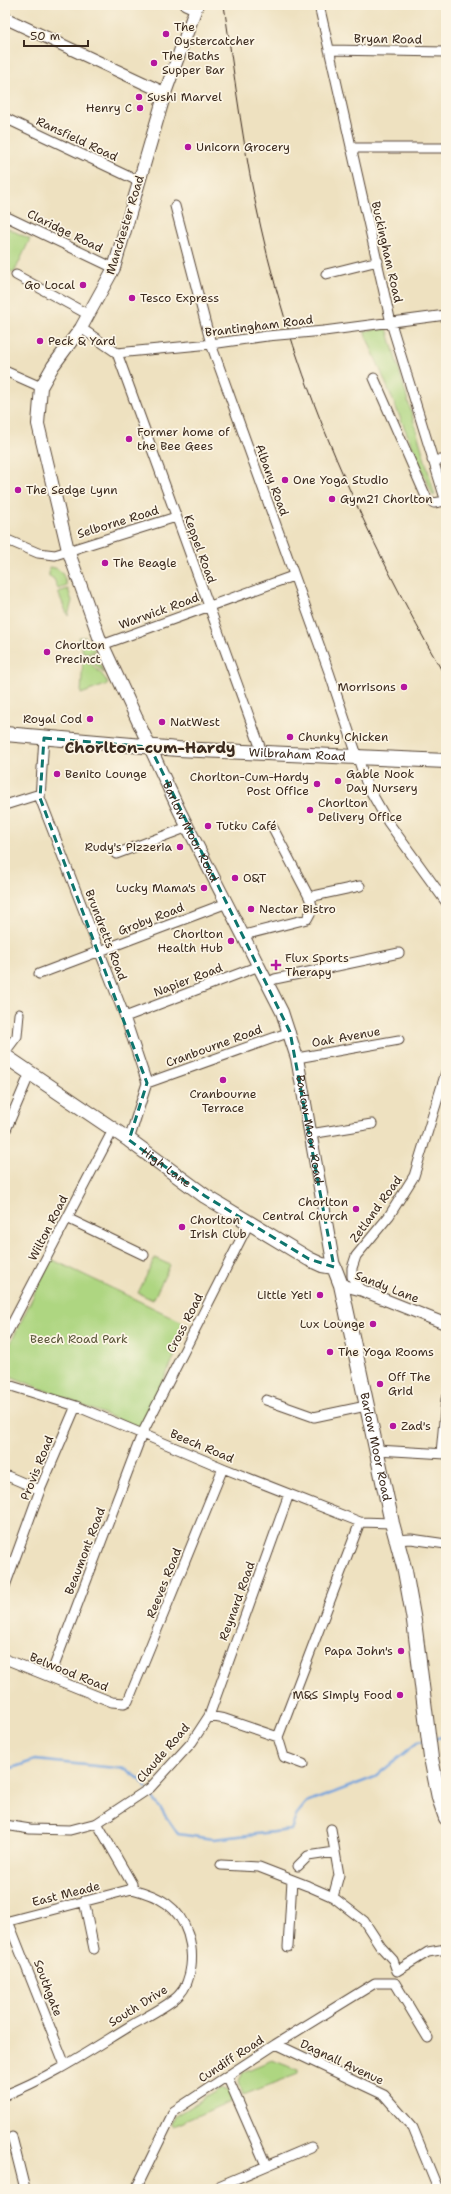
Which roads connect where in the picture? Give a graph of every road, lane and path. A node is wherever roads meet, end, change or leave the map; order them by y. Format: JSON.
{"nodes":[{"id":1,"x":319,"y":5,"type":"edge"},
{"id":2,"x":192,"y":6,"type":"edge"},
{"id":3,"x":5,"y":18,"type":"edge"},
{"id":4,"x":329,"y":50,"type":"junction"},
{"id":5,"x":446,"y":52,"type":"edge"},
{"id":6,"x":165,"y":93,"type":"junction"},
{"id":7,"x":5,"y":118,"type":"edge"},
{"id":8,"x":351,"y":148,"type":"junction"},
{"id":9,"x":446,"y":148,"type":"edge"},
{"id":10,"x":138,"y":181,"type":"junction"},
{"id":11,"x":175,"y":206,"type":"dead end"},
{"id":12,"x":5,"y":216,"type":"edge"},
{"id":13,"x":378,"y":261,"type":"junction"},
{"id":14,"x":114,"y":268,"type":"junction"},
{"id":15,"x":326,"y":274,"type":"dead end"},
{"id":16,"x":16,"y":275,"type":"dead end"},
{"id":17,"x":89,"y":315,"type":"junction"},
{"id":18,"x":446,"y":315,"type":"edge"},
{"id":19,"x":391,"y":323,"type":"junction"},
{"id":20,"x":81,"y":328,"type":"junction"},
{"id":21,"x":211,"y":344,"type":"junction"},
{"id":22,"x":117,"y":353,"type":"junction"},
{"id":23,"x":5,"y":371,"type":"edge"},
{"id":24,"x":374,"y":378,"type":"dead end"},
{"id":25,"x":41,"y":387,"type":"junction"},
{"id":26,"x":432,"y":460,"type":"junction"},
{"id":27,"x":446,"y":460,"type":"edge"},
{"id":28,"x":446,"y":502,"type":"edge"},
{"id":29,"x":176,"y":517,"type":"junction"},
{"id":30,"x":5,"y":539,"type":"edge"},
{"id":31,"x":68,"y":550,"type":"junction"},
{"id":32,"x":293,"y":576,"type":"junction"},
{"id":33,"x":208,"y":606,"type":"junction"},
{"id":34,"x":102,"y":645,"type":"junction"},
{"id":35,"x":5,"y":734,"type":"edge"},
{"id":36,"x":44,"y":738,"type":"junction"},
{"id":37,"x":150,"y":747,"type":"junction"},
{"id":38,"x":262,"y":752,"type":"junction"},
{"id":39,"x":358,"y":757,"type":"junction"},
{"id":40,"x":446,"y":760,"type":"edge"},
{"id":41,"x":40,"y":794,"type":"junction"},
{"id":42,"x":5,"y":805,"type":"edge"},
{"id":43,"x":188,"y":828,"type":"junction"},
{"id":44,"x":273,"y":828,"type":"dead end"},
{"id":45,"x":116,"y":854,"type":"dead end"},
{"id":46,"x":360,"y":886,"type":"dead end"},
{"id":47,"x":309,"y":896,"type":"junction"},
{"id":48,"x":446,"y":902,"type":"edge"},
{"id":49,"x":227,"y":903,"type":"junction"},
{"id":50,"x":244,"y":935,"type":"junction"},
{"id":51,"x":100,"y":952,"type":"junction"},
{"id":52,"x":399,"y":953,"type":"dead end"},
{"id":53,"x":259,"y":966,"type":"junction"},
{"id":54,"x":39,"y":974,"type":"dead end"},
{"id":55,"x":267,"y":983,"type":"junction"},
{"id":56,"x":19,"y":1014,"type":"dead end"},
{"id":57,"x":125,"y":1017,"type":"junction"},
{"id":58,"x":290,"y":1032,"type":"junction"},
{"id":59,"x":399,"y":1040,"type":"dead end"},
{"id":60,"x":5,"y":1052,"type":"edge"},
{"id":61,"x":5,"y":1056,"type":"edge"},
{"id":62,"x":297,"y":1058,"type":"junction"},
{"id":63,"x":30,"y":1072,"type":"junction"},
{"id":64,"x":446,"y":1072,"type":"edge"},
{"id":65,"x":147,"y":1083,"type":"junction"},
{"id":66,"x":372,"y":1124,"type":"dead end"},
{"id":67,"x":113,"y":1130,"type":"junction"},
{"id":68,"x":5,"y":1132,"type":"edge"},
{"id":69,"x":310,"y":1134,"type":"junction"},
{"id":70,"x":129,"y":1140,"type":"junction"},
{"id":71,"x":67,"y":1218,"type":"junction"},
{"id":72,"x":249,"y":1223,"type":"junction"},
{"id":73,"x":144,"y":1255,"type":"dead end"},
{"id":74,"x":334,"y":1267,"type":"junction"},
{"id":75,"x":341,"y":1285,"type":"junction"},
{"id":76,"x":361,"y":1290,"type":"junction"},
{"id":77,"x":446,"y":1324,"type":"edge"},
{"id":78,"x":5,"y":1337,"type":"edge"},
{"id":79,"x":5,"y":1384,"type":"edge"},
{"id":80,"x":446,"y":1398,"type":"edge"},
{"id":81,"x":266,"y":1400,"type":"dead end"},
{"id":82,"x":76,"y":1406,"type":"junction"},
{"id":83,"x":366,"y":1406,"type":"junction"},
{"id":84,"x":142,"y":1434,"type":"junction"},
{"id":85,"x":377,"y":1450,"type":"junction"},
{"id":86,"x":443,"y":1453,"type":"edge"},
{"id":87,"x":222,"y":1468,"type":"junction"},
{"id":88,"x":5,"y":1474,"type":"edge"},
{"id":89,"x":40,"y":1490,"type":"junction"},
{"id":90,"x":289,"y":1494,"type":"junction"},
{"id":91,"x":360,"y":1522,"type":"junction"},
{"id":92,"x":392,"y":1523,"type":"junction"},
{"id":93,"x":396,"y":1540,"type":"junction"},
{"id":94,"x":446,"y":1544,"type":"edge"},
{"id":95,"x":5,"y":1586,"type":"edge"},
{"id":96,"x":5,"y":1659,"type":"edge"},
{"id":97,"x":50,"y":1677,"type":"junction"},
{"id":98,"x":124,"y":1703,"type":"joint"},
{"id":99,"x":209,"y":1716,"type":"junction"},
{"id":100,"x":278,"y":1737,"type":"junction"},
{"id":101,"x":303,"y":1764,"type":"dead end"},
{"id":102,"x":446,"y":1818,"type":"edge"},
{"id":103,"x":96,"y":1823,"type":"junction"},
{"id":104,"x":5,"y":1825,"type":"edge"},
{"id":105,"x":331,"y":1829,"type":"dead end"},
{"id":106,"x":335,"y":1852,"type":"junction"},
{"id":107,"x":221,"y":1865,"type":"dead end"},
{"id":108,"x":298,"y":1866,"type":"dead end"},
{"id":109,"x":292,"y":1880,"type":"junction"},
{"id":110,"x":132,"y":1889,"type":"junction"},
{"id":111,"x":333,"y":1897,"type":"junction"},
{"id":112,"x":84,"y":1901,"type":"junction"},
{"id":113,"x":7,"y":1921,"type":"edge"},
{"id":114,"x":288,"y":1947,"type":"dead end"},
{"id":115,"x":94,"y":1949,"type":"dead end"},
{"id":116,"x":446,"y":1949,"type":"edge"},
{"id":117,"x":428,"y":2038,"type":"dead end"},
{"id":118,"x":276,"y":2044,"type":"junction"},
{"id":119,"x":65,"y":2065,"type":"junction"},
{"id":120,"x":227,"y":2076,"type":"junction"},
{"id":121,"x":5,"y":2095,"type":"edge"},
{"id":122,"x":12,"y":2137,"type":"dead end"},
{"id":123,"x":311,"y":2147,"type":"dead end"},
{"id":124,"x":266,"y":2165,"type":"junction"},
{"id":125,"x":219,"y":2186,"type":"dead end"},
{"id":126,"x":446,"y":2187,"type":"edge"},
{"id":127,"x":25,"y":2189,"type":"edge"},
{"id":128,"x":136,"y":2189,"type":"edge"},
{"id":129,"x":438,"y":2189,"type":"edge"},
{"id":130,"x":442,"y":2189,"type":"edge"}],
"edges":[{"from":1,"to":4,"type":"street","name":"Buckingham Road"},
{"from":2,"to":6,"type":"main road","name":"Manchester Road"},
{"from":3,"to":6,"type":"street"},
{"from":4,"to":5,"type":"street","name":"Bryan Road"},
{"from":4,"to":8,"type":"street","name":"Buckingham Road"},
{"from":6,"to":10,"type":"main road","name":"Manchester Road"},
{"from":7,"to":10,"type":"street","name":"Ransfield Road"},
{"from":8,"to":9,"type":"street"},
{"from":8,"to":13,"type":"street","name":"Buckingham Road"},
{"from":10,"to":14,"type":"main road","name":"Manchester Road"},
{"from":11,"to":21,"type":"street","name":"Albany Road"},
{"from":12,"to":14,"type":"street","name":"Claridge Road"},
{"from":13,"to":15,"type":"street"},
{"from":13,"to":19,"type":"street","name":"Buckingham Road"},
{"from":14,"to":17,"type":"main road","name":"Manchester Road"},
{"from":16,"to":17,"type":"street"},
{"from":17,"to":20,"type":"main road","name":"Manchester Road"},
{"from":18,"to":19,"type":"street","name":"Brantingham Road"},
{"from":19,"to":21,"type":"street","name":"Brantingham Road","bridge":true},
{"from":19,"to":26,"type":"street","name":"Buckingham Road"},
{"from":20,"to":22,"type":"street"},
{"from":20,"to":25,"type":"main road","name":"Manchester Road"},
{"from":21,"to":22,"type":"street","name":"Brantingham Road"},
{"from":21,"to":32,"type":"street","name":"Albany Road"},
{"from":22,"to":29,"type":"street","name":"Keppel Road"},
{"from":23,"to":25,"type":"street"},
{"from":24,"to":28,"type":"street","name":"Buckingham Road"},
{"from":25,"to":31,"type":"main road","name":"Manchester Road"},
{"from":26,"to":27,"type":"street"},
{"from":26,"to":28,"type":"street","name":"Buckingham Road"},
{"from":29,"to":31,"type":"street","name":"Selborne Road"},
{"from":29,"to":33,"type":"street","name":"Keppel Road"},
{"from":30,"to":31,"type":"street","name":"Selborne Road"},
{"from":31,"to":34,"type":"main road","name":"Barlow Moor Road"},
{"from":32,"to":33,"type":"street","name":"Warwick Road"},
{"from":32,"to":39,"type":"street","name":"Albany Road"},
{"from":33,"to":34,"type":"street","name":"Warwick Road"},
{"from":33,"to":38,"type":"street","name":"Keppel Road"},
{"from":34,"to":37,"type":"main road","name":"Barlow Moor Road"},
{"from":35,"to":36,"type":"main road","name":"Wilbraham Road"},
{"from":36,"to":37,"type":"main road","name":"Wilbraham Road"},
{"from":36,"to":41,"type":"street","name":"Brundretts Road"},
{"from":37,"to":38,"type":"main road","name":"Wilbraham Road"},
{"from":37,"to":43,"type":"main road","name":"Barlow Moor Road"},
{"from":38,"to":39,"type":"main road","name":"Wilbraham Road"},
{"from":39,"to":40,"type":"main road","name":"Wilbraham Road"},
{"from":39,"to":48,"type":"street","name":"Albany Road"},
{"from":41,"to":42,"type":"street"},
{"from":41,"to":51,"type":"street","name":"Brundretts Road"},
{"from":43,"to":45,"type":"street"},
{"from":43,"to":49,"type":"main road","name":"Barlow Moor Road"},
{"from":44,"to":47,"type":"street"},
{"from":46,"to":47,"type":"street"},
{"from":47,"to":50,"type":"street"},
{"from":49,"to":50,"type":"main road","name":"Barlow Moor Road"},
{"from":49,"to":51,"type":"street","name":"Groby Road"},
{"from":50,"to":53,"type":"main road","name":"Barlow Moor Road"},
{"from":51,"to":54,"type":"street","name":"Groby Road"},
{"from":51,"to":57,"type":"street","name":"Brundretts Road"},
{"from":52,"to":55,"type":"street"},
{"from":53,"to":55,"type":"main road","name":"Barlow Moor Road"},
{"from":53,"to":57,"type":"street","name":"Napier Road"},
{"from":55,"to":58,"type":"main road","name":"Barlow Moor Road"},
{"from":56,"to":60,"type":"street"},
{"from":57,"to":65,"type":"street","name":"Brundretts Road"},
{"from":58,"to":62,"type":"main road","name":"Barlow Moor Road"},
{"from":58,"to":65,"type":"street","name":"Cranbourne Road"},
{"from":59,"to":62,"type":"street","name":"Oak Avenue"},
{"from":61,"to":63,"type":"main road","name":"High Lane"},
{"from":62,"to":69,"type":"main road","name":"Barlow Moor Road"},
{"from":63,"to":67,"type":"main road","name":"High Lane"},
{"from":63,"to":68,"type":"street"},
{"from":64,"to":76,"type":"street","name":"Zetland Road"},
{"from":65,"to":70,"type":"street"},
{"from":66,"to":69,"type":"street"},
{"from":67,"to":70,"type":"main road","name":"High Lane"},
{"from":67,"to":71,"type":"street","name":"Wilton Road"},
{"from":69,"to":74,"type":"main road","name":"Barlow Moor Road"},
{"from":70,"to":72,"type":"main road","name":"High Lane"},
{"from":71,"to":73,"type":"street"},
{"from":71,"to":78,"type":"street","name":"Wilton Road"},
{"from":72,"to":74,"type":"main road","name":"High Lane"},
{"from":72,"to":84,"type":"street","name":"Cross Road"},
{"from":74,"to":75,"type":"main road","name":"Barlow Moor Road"},
{"from":75,"to":76,"type":"street","name":"Sandy Lane"},
{"from":75,"to":83,"type":"main road","name":"Barlow Moor Road"},
{"from":76,"to":77,"type":"street","name":"Sandy Lane"},
{"from":79,"to":82,"type":"street","name":"Beech Road"},
{"from":80,"to":86,"type":"street"},
{"from":81,"to":83,"type":"street"},
{"from":82,"to":84,"type":"street","name":"Beech Road"},
{"from":82,"to":89,"type":"street","name":"Provis Road"},
{"from":83,"to":85,"type":"main road","name":"Barlow Moor Road"},
{"from":84,"to":87,"type":"street","name":"Beech Road"},
{"from":84,"to":97,"type":"street","name":"Beaumont Road"},
{"from":85,"to":86,"type":"street"},
{"from":85,"to":92,"type":"main road","name":"Barlow Moor Road"},
{"from":87,"to":90,"type":"street","name":"Beech Road"},
{"from":87,"to":98,"type":"street","name":"Reeves Road"},
{"from":88,"to":89,"type":"street"},
{"from":89,"to":95,"type":"street","name":"Provis Road"},
{"from":90,"to":91,"type":"street","name":"Beech Road"},
{"from":90,"to":99,"type":"street","name":"Reynard Road"},
{"from":91,"to":92,"type":"street","name":"Beech Road"},
{"from":91,"to":100,"type":"street"},
{"from":92,"to":93,"type":"main road","name":"Barlow Moor Road"},
{"from":93,"to":94,"type":"street"},
{"from":93,"to":102,"type":"main road","name":"Barlow Moor Road"},
{"from":96,"to":97,"type":"street","name":"Belwood Road"},
{"from":97,"to":98,"type":"street","name":"Belwood Road"},
{"from":99,"to":100,"type":"street"},
{"from":99,"to":103,"type":"street","name":"Claude Road"},
{"from":100,"to":101,"type":"street"},
{"from":103,"to":104,"type":"street","name":"Claude Road"},
{"from":103,"to":110,"type":"street"},
{"from":105,"to":106,"type":"street"},
{"from":106,"to":108,"type":"street"},
{"from":106,"to":111,"type":"street"},
{"from":107,"to":109,"type":"street"},
{"from":109,"to":111,"type":"street"},
{"from":109,"to":114,"type":"street"},
{"from":110,"to":112,"type":"street","name":"East Meade"},
{"from":110,"to":119,"type":"street","name":"South Drive"},
{"from":111,"to":116,"type":"street"},
{"from":112,"to":113,"type":"street","name":"East Meade"},
{"from":112,"to":115,"type":"street"},
{"from":113,"to":119,"type":"street","name":"Southgate"},
{"from":117,"to":118,"type":"street","name":"Cundiff Road"},
{"from":118,"to":120,"type":"street","name":"Cundiff Road"},
{"from":118,"to":129,"type":"street","name":"Dagnall Avenue"},
{"from":119,"to":121,"type":"street","name":"South Drive"},
{"from":120,"to":124,"type":"street"},
{"from":120,"to":128,"type":"street","name":"Cundiff Road"},
{"from":122,"to":127,"type":"street"},
{"from":123,"to":124,"type":"street"},
{"from":124,"to":125,"type":"street"},
{"from":126,"to":130,"type":"street"}]}
